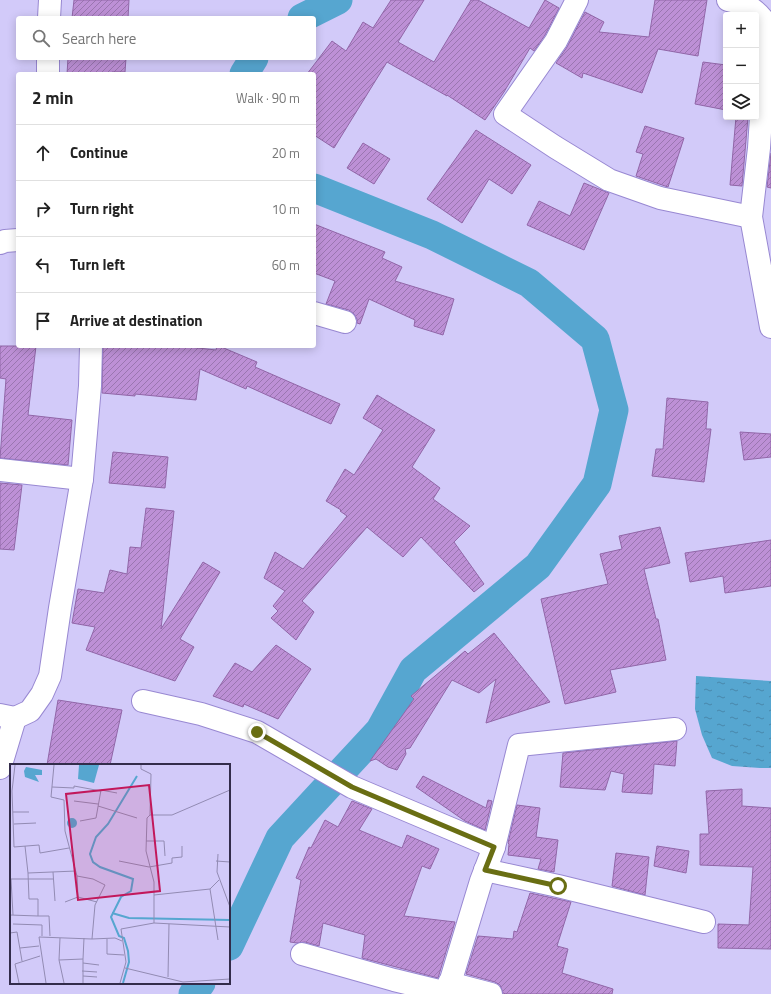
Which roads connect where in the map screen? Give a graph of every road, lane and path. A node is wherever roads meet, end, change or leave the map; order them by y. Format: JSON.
{"nodes":[{"id":1,"x":50,"y":0,"type":"edge"},
{"id":2,"x":577,"y":0,"type":"edge"},
{"id":3,"x":728,"y":0,"type":"edge"},
{"id":4,"x":49,"y":16,"type":"edge"},
{"id":5,"x":769,"y":24,"type":"edge"},
{"id":6,"x":48,"y":60,"type":"edge"},
{"id":7,"x":48,"y":72,"type":"edge"},
{"id":8,"x":751,"y":217,"type":"junction"},
{"id":9,"x":16,"y":240,"type":"edge"},
{"id":10,"x":0,"y":244,"type":"edge"},
{"id":11,"x":766,"y":270,"type":"edge"},
{"id":12,"x":316,"y":314,"type":"edge"},
{"id":13,"x":345,"y":322,"type":"dead end"},
{"id":14,"x":771,"y":327,"type":"edge"},
{"id":15,"x":92,"y":348,"type":"edge"},
{"id":16,"x":0,"y":470,"type":"edge"},
{"id":17,"x":82,"y":479,"type":"junction"},
{"id":18,"x":143,"y":701,"type":"dead end"},
{"id":19,"x":7,"y":717,"type":"edge"},
{"id":20,"x":675,"y":729,"type":"dead end"},
{"id":21,"x":0,"y":768,"type":"edge"},
{"id":22,"x":494,"y":847,"type":"junction"},
{"id":23,"x":485,"y":870,"type":"junction"},
{"id":24,"x":704,"y":922,"type":"dead end"},
{"id":25,"x":302,"y":954,"type":"dead end"},
{"id":26,"x":449,"y":983,"type":"junction"},
{"id":27,"x":491,"y":994,"type":"edge"}],
"edges":[{"from":1,"to":4,"type":"street"},
{"from":2,"to":8,"type":"street"},
{"from":3,"to":5,"type":"street"},
{"from":5,"to":8,"type":"street"},
{"from":6,"to":7,"type":"street"},
{"from":8,"to":11,"type":"street"},
{"from":9,"to":10,"type":"street"},
{"from":11,"to":14,"type":"street"},
{"from":12,"to":13,"type":"street"},
{"from":15,"to":17,"type":"street"},
{"from":16,"to":17,"type":"street"},
{"from":17,"to":19,"type":"street"},
{"from":18,"to":22,"type":"street"},
{"from":19,"to":21,"type":"street"},
{"from":20,"to":22,"type":"street"},
{"from":22,"to":23,"type":"street"},
{"from":23,"to":24,"type":"street"},
{"from":23,"to":26,"type":"street"},
{"from":25,"to":26,"type":"street"},
{"from":26,"to":27,"type":"street"}]}
